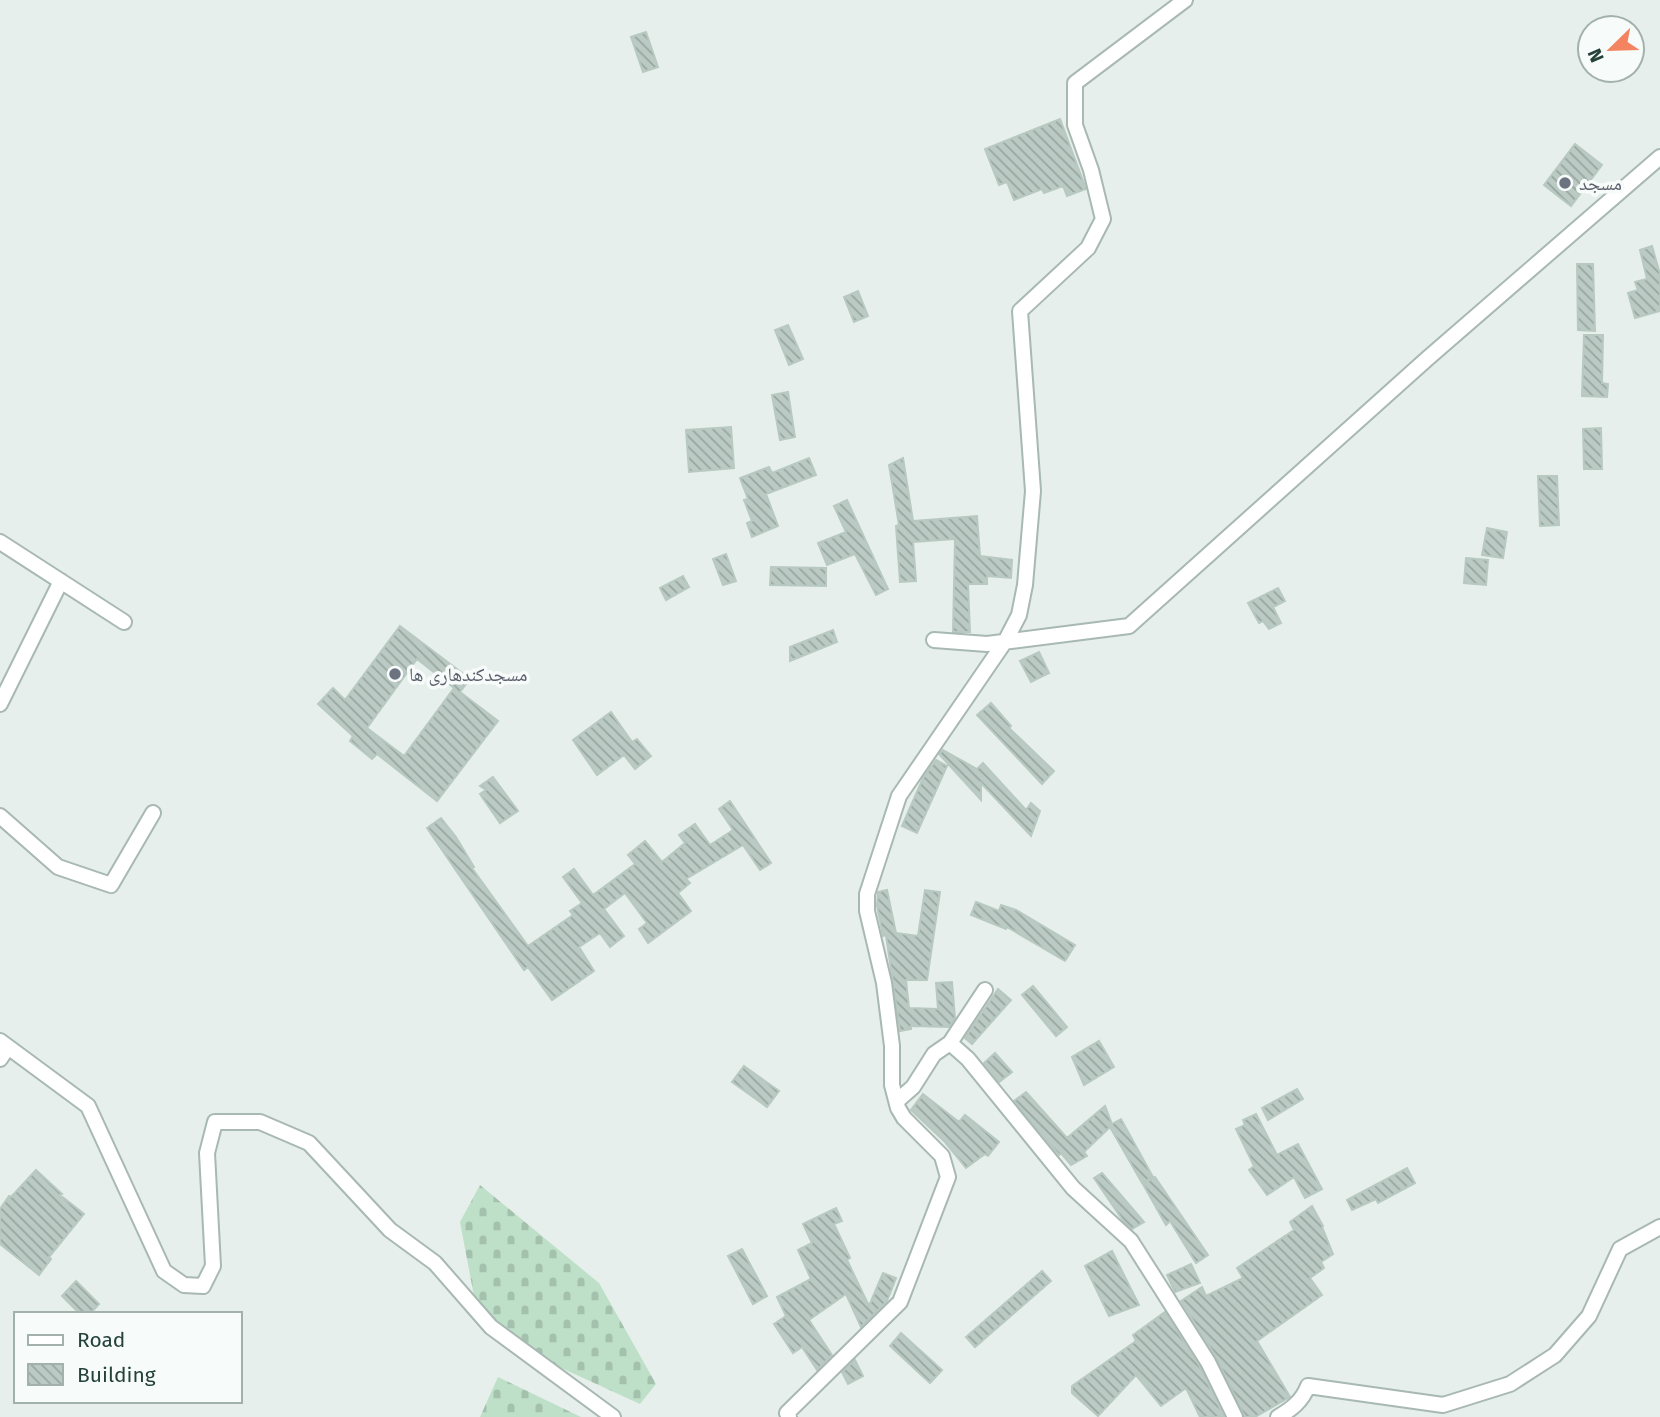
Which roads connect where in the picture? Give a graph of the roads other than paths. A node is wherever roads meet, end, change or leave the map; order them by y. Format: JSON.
{"nodes":[{"id":1,"x":1185,"y":0,"type":"edge"},
{"id":2,"x":1660,"y":157,"type":"edge"},
{"id":3,"x":0,"y":542,"type":"edge"},
{"id":4,"x":61,"y":581,"type":"junction"},
{"id":5,"x":124,"y":622,"type":"dead end"},
{"id":6,"x":934,"y":640,"type":"dead end"},
{"id":7,"x":1006,"y":640,"type":"junction"},
{"id":8,"x":0,"y":704,"type":"edge"},
{"id":9,"x":153,"y":813,"type":"dead end"},
{"id":10,"x":0,"y":816,"type":"edge"},
{"id":11,"x":985,"y":989,"type":"dead end"},
{"id":12,"x":950,"y":1043,"type":"junction"},
{"id":13,"x":3,"y":1049,"type":"edge"},
{"id":14,"x":897,"y":1101,"type":"junction"},
{"id":15,"x":1660,"y":1227,"type":"edge"},
{"id":16,"x":613,"y":1417,"type":"edge"},
{"id":17,"x":789,"y":1417,"type":"edge"},
{"id":18,"x":1235,"y":1417,"type":"edge"},
{"id":19,"x":1278,"y":1417,"type":"edge"}],
"edges":[{"from":1,"to":7,"type":"street"},
{"from":2,"to":7,"type":"street"},
{"from":3,"to":4,"type":"street"},
{"from":4,"to":5,"type":"street"},
{"from":4,"to":8,"type":"street"},
{"from":6,"to":7,"type":"street"},
{"from":7,"to":14,"type":"street"},
{"from":9,"to":10,"type":"street"},
{"from":11,"to":12,"type":"street"},
{"from":12,"to":14,"type":"street"},
{"from":12,"to":18,"type":"street"},
{"from":13,"to":16,"type":"street"},
{"from":14,"to":17,"type":"street"},
{"from":15,"to":19,"type":"street"}]}
